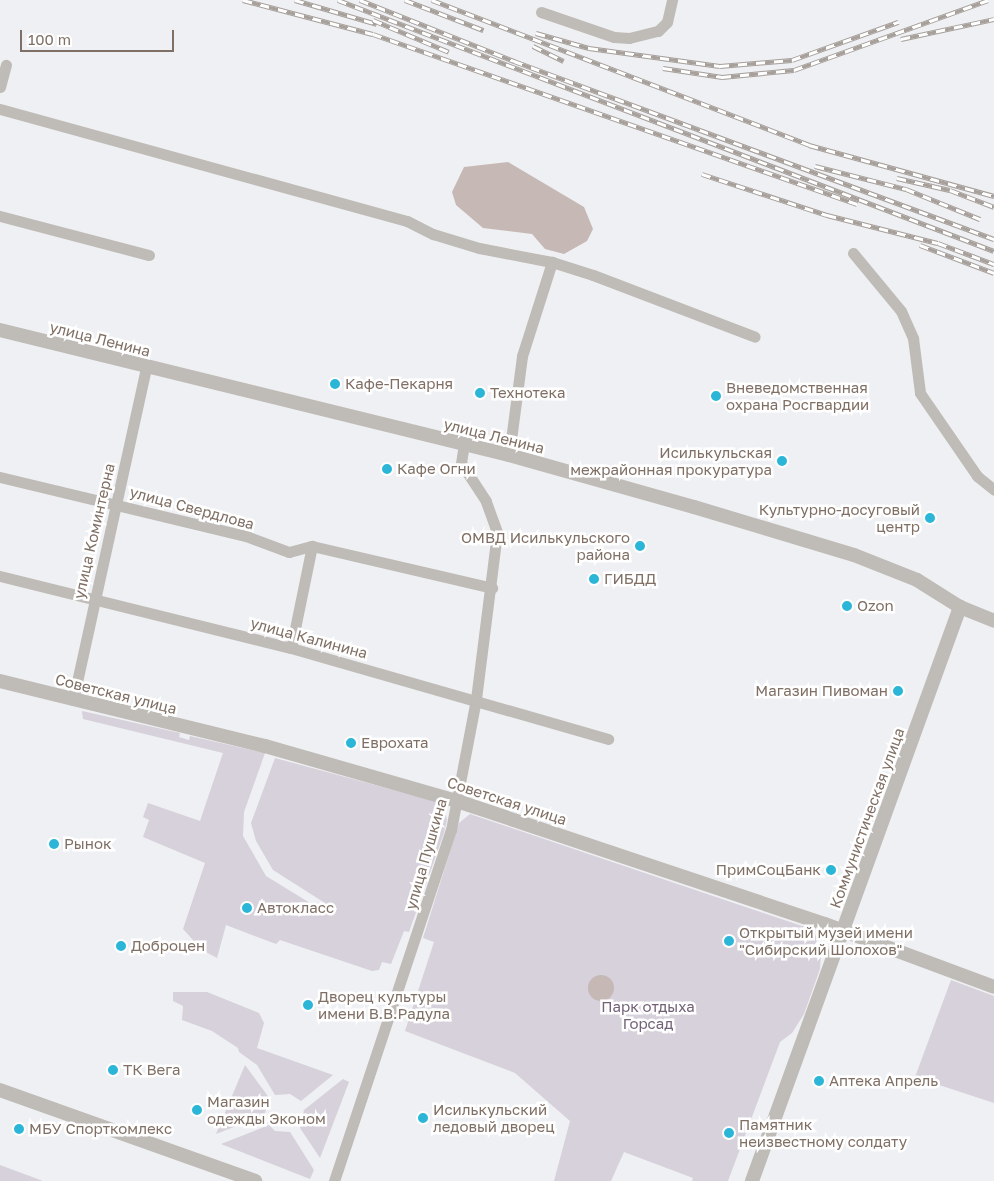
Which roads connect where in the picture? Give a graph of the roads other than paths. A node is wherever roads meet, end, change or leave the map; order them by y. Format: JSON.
{"nodes":[{"id":1,"x":672,"y":0,"type":"edge"},
{"id":2,"x":541,"y":12,"type":"dead end"},
{"id":3,"x":6,"y":65,"type":"dead end"},
{"id":4,"x":0,"y":87,"type":"edge"},
{"id":5,"x":0,"y":109,"type":"edge"},
{"id":6,"x":0,"y":216,"type":"edge"},
{"id":7,"x":853,"y":253,"type":"dead end"},
{"id":8,"x":149,"y":255,"type":"dead end"},
{"id":9,"x":552,"y":262,"type":"junction"},
{"id":10,"x":0,"y":330,"type":"edge"},
{"id":11,"x":755,"y":337,"type":"dead end"},
{"id":12,"x":146,"y":368,"type":"junction"},
{"id":13,"x":464,"y":444,"type":"junction"},
{"id":14,"x":509,"y":455,"type":"junction"},
{"id":15,"x":0,"y":477,"type":"edge"},
{"id":16,"x":994,"y":490,"type":"edge"},
{"id":17,"x":116,"y":504,"type":"junction"},
{"id":18,"x":312,"y":546,"type":"junction"},
{"id":19,"x":0,"y":576,"type":"edge"},
{"id":20,"x":492,"y":588,"type":"junction"},
{"id":21,"x":94,"y":600,"type":"junction"},
{"id":22,"x":960,"y":607,"type":"junction"},
{"id":23,"x":994,"y":621,"type":"edge"},
{"id":24,"x":291,"y":648,"type":"junction"},
{"id":25,"x":0,"y":681,"type":"edge"},
{"id":26,"x":476,"y":699,"type":"junction"},
{"id":27,"x":73,"y":700,"type":"junction"},
{"id":28,"x":608,"y":739,"type":"dead end"},
{"id":29,"x":457,"y":801,"type":"junction"},
{"id":30,"x":844,"y":932,"type":"junction"},
{"id":31,"x":994,"y":987,"type":"edge"},
{"id":32,"x":0,"y":1090,"type":"edge"},
{"id":33,"x":255,"y":1181,"type":"edge"},
{"id":34,"x":334,"y":1181,"type":"edge"},
{"id":35,"x":752,"y":1181,"type":"edge"}],
"edges":[{"from":1,"to":2,"type":"street"},
{"from":3,"to":4,"type":"street"},
{"from":5,"to":9,"type":"street"},
{"from":6,"to":8,"type":"street"},
{"from":7,"to":16,"type":"street"},
{"from":9,"to":11,"type":"street"},
{"from":9,"to":14,"type":"street"},
{"from":10,"to":12,"type":"street","name":"улица Ленина"},
{"from":12,"to":13,"type":"street","name":"улица Ленина"},
{"from":12,"to":17,"type":"street","name":"улица Коминтерна"},
{"from":13,"to":14,"type":"street","name":"улица Ленина"},
{"from":13,"to":20,"type":"street","name":"улица Пушкина"},
{"from":14,"to":22,"type":"street","name":"улица Ленина"},
{"from":15,"to":17,"type":"street","name":"улица Свердлова"},
{"from":17,"to":18,"type":"street","name":"улица Свердлова"},
{"from":17,"to":21,"type":"street","name":"улица Коминтерна"},
{"from":18,"to":20,"type":"street","name":"улица Свердлова"},
{"from":18,"to":24,"type":"street"},
{"from":19,"to":21,"type":"street","name":"улица Калинина"},
{"from":20,"to":26,"type":"street","name":"улица Пушкина"},
{"from":21,"to":24,"type":"street","name":"улица Калинина"},
{"from":21,"to":27,"type":"street","name":"улица Коминтерна"},
{"from":22,"to":23,"type":"street","name":"улица Ленина"},
{"from":22,"to":30,"type":"street","name":"Коммунистическая улица"},
{"from":24,"to":26,"type":"street","name":"улица Калинина"},
{"from":25,"to":27,"type":"street","name":"Советская улица"},
{"from":26,"to":28,"type":"street","name":"улица Калинина"},
{"from":26,"to":29,"type":"street","name":"улица Пушкина"},
{"from":27,"to":29,"type":"street","name":"Советская улица"},
{"from":29,"to":30,"type":"street","name":"Советская улица"},
{"from":29,"to":34,"type":"street","name":"улица Пушкина"},
{"from":30,"to":31,"type":"street","name":"Советская улица"},
{"from":30,"to":35,"type":"street","name":"Коммунистическая улица"},
{"from":32,"to":33,"type":"street"}]}
